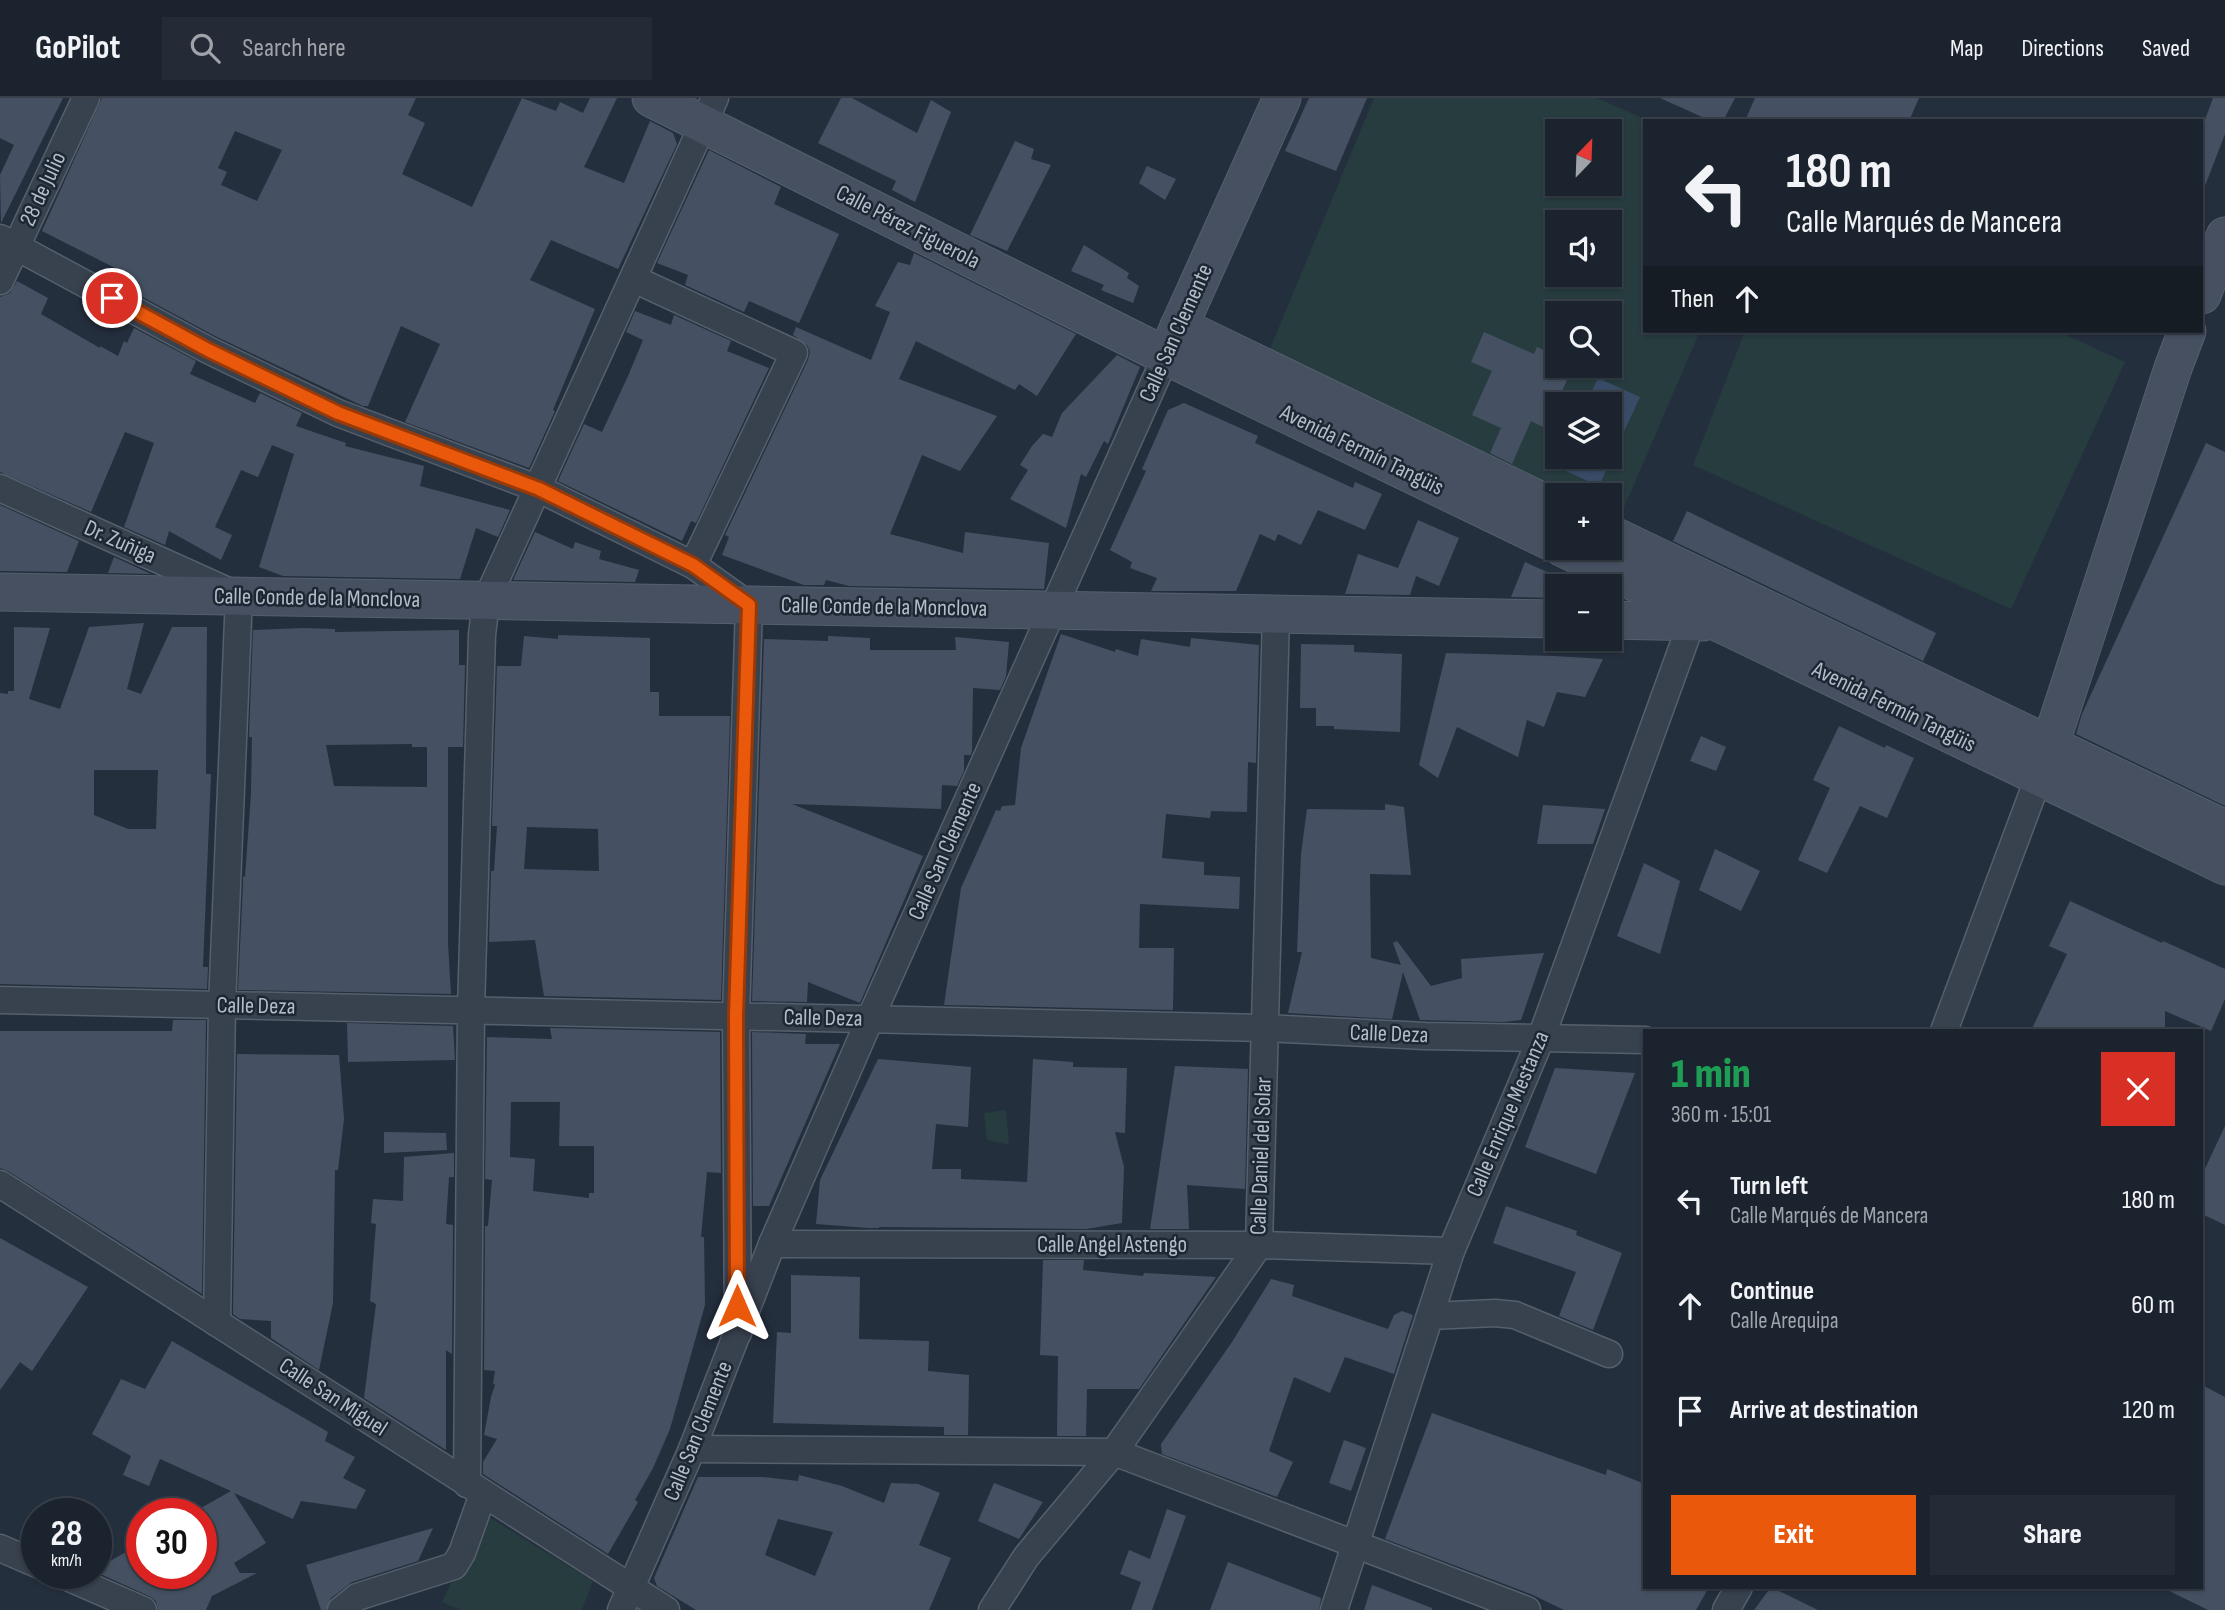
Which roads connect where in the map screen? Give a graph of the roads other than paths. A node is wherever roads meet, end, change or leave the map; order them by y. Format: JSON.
{"nodes":[{"id":1,"x":86,"y":98,"type":"edge"},
{"id":2,"x":651,"y":98,"type":"edge"},
{"id":3,"x":1282,"y":98,"type":"edge"},
{"id":4,"x":708,"y":111,"type":"edge"},
{"id":5,"x":2225,"y":236,"type":"edge"},
{"id":6,"x":8,"y":242,"type":"edge"},
{"id":7,"x":634,"y":279,"type":"junction"},
{"id":8,"x":0,"y":281,"type":"edge"},
{"id":9,"x":2203,"y":292,"type":"edge"},
{"id":10,"x":2187,"y":333,"type":"edge"},
{"id":11,"x":1172,"y":341,"type":"junction"},
{"id":12,"x":0,"y":488,"type":"edge"},
{"id":13,"x":539,"y":489,"type":"junction"},
{"id":14,"x":1545,"y":503,"type":"edge"},
{"id":15,"x":1545,"y":538,"type":"edge"},
{"id":16,"x":1622,"y":543,"type":"edge"},
{"id":17,"x":1591,"y":560,"type":"edge"},
{"id":18,"x":693,"y":565,"type":"junction"},
{"id":19,"x":0,"y":592,"type":"edge"},
{"id":20,"x":239,"y":596,"type":"junction"},
{"id":21,"x":486,"y":601,"type":"junction"},
{"id":22,"x":749,"y":605,"type":"junction"},
{"id":23,"x":1052,"y":610,"type":"junction"},
{"id":24,"x":1713,"y":612,"type":"junction"},
{"id":25,"x":1276,"y":614,"type":"junction"},
{"id":26,"x":1545,"y":619,"type":"edge"},
{"id":27,"x":1622,"y":619,"type":"edge"},
{"id":28,"x":2044,"y":761,"type":"junction"},
{"id":29,"x":2225,"y":829,"type":"edge"},
{"id":30,"x":2225,"y":866,"type":"edge"},
{"id":31,"x":0,"y":1000,"type":"edge"},
{"id":32,"x":222,"y":1005,"type":"junction"},
{"id":33,"x":471,"y":1010,"type":"junction"},
{"id":34,"x":736,"y":1016,"type":"junction"},
{"id":35,"x":870,"y":1019,"type":"junction"},
{"id":36,"x":1265,"y":1028,"type":"junction"},
{"id":37,"x":1945,"y":1029,"type":"edge"},
{"id":38,"x":1541,"y":1038,"type":"junction"},
{"id":39,"x":1643,"y":1040,"type":"edge"},
{"id":40,"x":0,"y":1184,"type":"edge"},
{"id":41,"x":772,"y":1244,"type":"junction"},
{"id":42,"x":1259,"y":1245,"type":"junction"},
{"id":43,"x":1451,"y":1251,"type":"junction"},
{"id":44,"x":1430,"y":1316,"type":"junction"},
{"id":45,"x":216,"y":1323,"type":"junction"},
{"id":46,"x":738,"y":1333,"type":"junction"},
{"id":47,"x":1609,"y":1354,"type":"dead end"},
{"id":48,"x":692,"y":1449,"type":"junction"},
{"id":49,"x":1114,"y":1452,"type":"junction"},
{"id":50,"x":475,"y":1489,"type":"junction"},
{"id":51,"x":1356,"y":1545,"type":"junction"},
{"id":52,"x":0,"y":1548,"type":"edge"},
{"id":53,"x":21,"y":1557,"type":"edge"},
{"id":54,"x":95,"y":1589,"type":"edge"},
{"id":55,"x":1738,"y":1589,"type":"edge"},
{"id":56,"x":626,"y":1599,"type":"edge"},
{"id":57,"x":144,"y":1610,"type":"edge"},
{"id":58,"x":341,"y":1610,"type":"edge"},
{"id":59,"x":666,"y":1610,"type":"edge"},
{"id":60,"x":992,"y":1610,"type":"edge"},
{"id":61,"x":1334,"y":1610,"type":"edge"},
{"id":62,"x":1527,"y":1610,"type":"edge"},
{"id":63,"x":1726,"y":1610,"type":"edge"}],
"edges":[{"from":1,"to":6,"type":"street","name":"28 de Julio"},
{"from":2,"to":4,"type":"main road","name":"Calle Pérez Figuerola"},
{"from":3,"to":11,"type":"main road","name":"Calle San Clemente"},
{"from":4,"to":7,"type":"street"},
{"from":4,"to":11,"type":"main road","name":"Calle Pérez Figuerola"},
{"from":5,"to":9,"type":"main road"},
{"from":6,"to":8,"type":"street","name":"28 de Julio"},
{"from":6,"to":13,"type":"street"},
{"from":7,"to":13,"type":"street"},
{"from":7,"to":18,"type":"street"},
{"from":10,"to":28,"type":"main road"},
{"from":11,"to":14,"type":"main road","name":"Avenida Fermín Tangüis"},
{"from":11,"to":15,"type":"main road","name":"Avenida Fermín Tangüis"},
{"from":11,"to":23,"type":"street","name":"Calle San Clemente"},
{"from":12,"to":20,"type":"street","name":"Dr. Zuñiga"},
{"from":13,"to":18,"type":"street"},
{"from":13,"to":21,"type":"street"},
{"from":16,"to":24,"type":"main road","name":"Avenida Fermín Tangüis"},
{"from":17,"to":24,"type":"main road","name":"Avenida Fermín Tangüis"},
{"from":18,"to":22,"type":"street"},
{"from":19,"to":20,"type":"main road","name":"Calle Conde de la Monclova"},
{"from":20,"to":21,"type":"main road","name":"Calle Conde de la Monclova"},
{"from":20,"to":32,"type":"street"},
{"from":21,"to":22,"type":"main road","name":"Calle Conde de la Monclova"},
{"from":21,"to":33,"type":"street"},
{"from":22,"to":23,"type":"main road","name":"Calle Conde de la Monclova"},
{"from":22,"to":34,"type":"street"},
{"from":23,"to":25,"type":"main road","name":"Calle Conde de la Monclova"},
{"from":23,"to":35,"type":"street","name":"Calle San Clemente"},
{"from":24,"to":27,"type":"main road"},
{"from":24,"to":28,"type":"main road","name":"Avenida Fermín Tangüis"},
{"from":24,"to":38,"type":"street","name":"Calle Enrique Mestanza"},
{"from":25,"to":26,"type":"main road","name":"Calle Conde de la Monclova"},
{"from":25,"to":36,"type":"street","name":"Calle Daniel del Solar"},
{"from":28,"to":29,"type":"main road","name":"Avenida Fermín Tangüis"},
{"from":28,"to":30,"type":"main road","name":"Avenida Fermín Tangüis"},
{"from":28,"to":37,"type":"street"},
{"from":31,"to":32,"type":"street","name":"Calle Deza"},
{"from":32,"to":33,"type":"street","name":"Calle Deza"},
{"from":32,"to":45,"type":"street"},
{"from":33,"to":34,"type":"street","name":"Calle Deza"},
{"from":33,"to":50,"type":"street"},
{"from":34,"to":35,"type":"street","name":"Calle Deza"},
{"from":34,"to":46,"type":"street"},
{"from":35,"to":36,"type":"street","name":"Calle Deza"},
{"from":35,"to":41,"type":"street","name":"Calle San Clemente"},
{"from":36,"to":38,"type":"street","name":"Calle Deza"},
{"from":36,"to":42,"type":"street","name":"Calle Daniel del Solar"},
{"from":38,"to":39,"type":"street","name":"Calle Deza"},
{"from":38,"to":43,"type":"street","name":"Calle Enrique Mestanza"},
{"from":40,"to":45,"type":"street","name":"Calle San Miguel"},
{"from":41,"to":42,"type":"street","name":"Calle Angel Astengo"},
{"from":41,"to":46,"type":"street","name":"Calle San Clemente"},
{"from":42,"to":43,"type":"street","name":"Calle Angel Astengo"},
{"from":42,"to":49,"type":"street","name":"Calle Daniel del Solar"},
{"from":43,"to":44,"type":"street","name":"Calle Enrique Mestanza"},
{"from":44,"to":47,"type":"street"},
{"from":44,"to":51,"type":"street","name":"Calle Enrique Mestanza"},
{"from":45,"to":50,"type":"street","name":"Calle San Miguel"},
{"from":46,"to":48,"type":"street","name":"Calle San Clemente"},
{"from":48,"to":49,"type":"street"},
{"from":48,"to":56,"type":"street","name":"Calle San Clemente"},
{"from":49,"to":51,"type":"street"},
{"from":49,"to":60,"type":"street","name":"Calle Daniel del Solar"},
{"from":50,"to":56,"type":"street","name":"Calle San Miguel"},
{"from":50,"to":58,"type":"street"},
{"from":51,"to":61,"type":"street","name":"Calle Enrique Mestanza"},
{"from":51,"to":62,"type":"street"},
{"from":52,"to":53,"type":"street"},
{"from":54,"to":57,"type":"street"},
{"from":55,"to":63,"type":"street"},
{"from":56,"to":59,"type":"street","name":"Calle San Miguel"}]}
